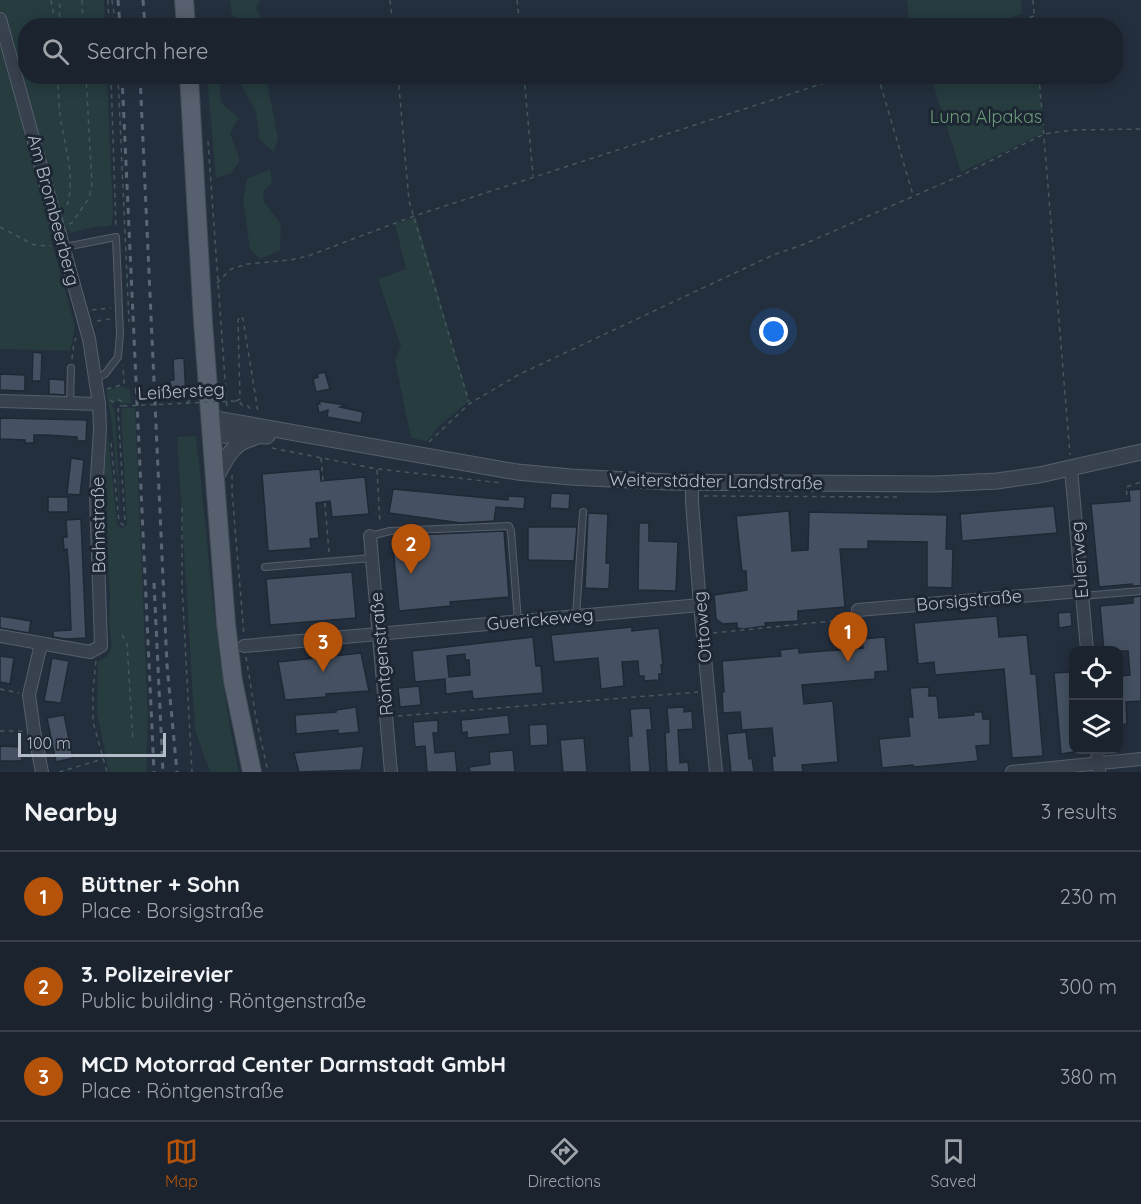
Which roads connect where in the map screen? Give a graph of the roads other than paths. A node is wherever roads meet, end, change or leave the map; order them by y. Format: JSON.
{"nodes":[{"id":1,"x":184,"y":0,"type":"edge"},
{"id":2,"x":185,"y":18,"type":"edge"},
{"id":3,"x":0,"y":19,"type":"edge"},
{"id":4,"x":189,"y":84,"type":"edge"},
{"id":5,"x":59,"y":247,"type":"junction"},
{"id":6,"x":72,"y":368,"type":"road end"},
{"id":7,"x":95,"y":379,"type":"junction"},
{"id":8,"x":0,"y":401,"type":"edge"},
{"id":9,"x":70,"y":403,"type":"junction"},
{"id":10,"x":99,"y":404,"type":"junction"},
{"id":11,"x":217,"y":421,"type":"junction"},
{"id":12,"x":292,"y":433,"type":"junction"},
{"id":13,"x":263,"y":436,"type":"junction"},
{"id":14,"x":1141,"y":452,"type":"edge"},
{"id":15,"x":1071,"y":469,"type":"junction"},
{"id":16,"x":224,"y":474,"type":"junction"},
{"id":17,"x":692,"y":482,"type":"junction"},
{"id":18,"x":583,"y":512,"type":"dead end"},
{"id":19,"x":370,"y":536,"type":"joint"},
{"id":20,"x":372,"y":558,"type":"junction"},
{"id":21,"x":265,"y":567,"type":"dead end"},
{"id":22,"x":1141,"y":591,"type":"edge"},
{"id":23,"x":1081,"y":593,"type":"junction"},
{"id":24,"x":700,"y":605,"type":"junction"},
{"id":25,"x":858,"y":610,"type":"road end"},
{"id":26,"x":576,"y":616,"type":"junction"},
{"id":27,"x":518,"y":621,"type":"junction"},
{"id":28,"x":380,"y":633,"type":"junction"},
{"id":29,"x":0,"y":636,"type":"edge"},
{"id":30,"x":41,"y":644,"type":"junction"},
{"id":31,"x":244,"y":646,"type":"road end"},
{"id":32,"x":1086,"y":646,"type":"edge"},
{"id":33,"x":1141,"y":759,"type":"edge"},
{"id":34,"x":1098,"y":768,"type":"edge"},
{"id":35,"x":42,"y":772,"type":"edge"},
{"id":36,"x":252,"y":772,"type":"edge"},
{"id":37,"x":391,"y":772,"type":"edge"},
{"id":38,"x":716,"y":772,"type":"edge"},
{"id":39,"x":1012,"y":772,"type":"edge"}],
"edges":[{"from":1,"to":2,"type":"main road"},
{"from":3,"to":5,"type":"street","name":"Am Brombeerberg"},
{"from":4,"to":11,"type":"main road"},
{"from":5,"to":7,"type":"street","name":"Am Brombeerberg"},
{"from":5,"to":7,"type":"lane"},
{"from":6,"to":9,"type":"lane"},
{"from":7,"to":10,"type":"street","name":"Am Brombeerberg"},
{"from":8,"to":9,"type":"street"},
{"from":9,"to":10,"type":"street"},
{"from":10,"to":30,"type":"street","name":"Bahnstraße"},
{"from":11,"to":12,"type":"street","name":"Weiterstädter Landstraße"},
{"from":11,"to":13,"type":"street","name":"Weiterstädter Landstraße"},
{"from":11,"to":16,"type":"main road"},
{"from":12,"to":13,"type":"street","name":"Weiterstädter Landstraße"},
{"from":12,"to":17,"type":"street","name":"Weiterstädter Landstraße"},
{"from":13,"to":16,"type":"street"},
{"from":14,"to":15,"type":"street","name":"Weiterstädter Landstraße"},
{"from":15,"to":17,"type":"street","name":"Weiterstädter Landstraße"},
{"from":15,"to":23,"type":"street","name":"Eulerweg"},
{"from":16,"to":36,"type":"main road"},
{"from":17,"to":24,"type":"street","name":"Ottoweg"},
{"from":18,"to":26,"type":"lane"},
{"from":19,"to":20,"type":"street","name":"Röntgenstraße"},
{"from":19,"to":27,"type":"lane"},
{"from":20,"to":21,"type":"lane"},
{"from":20,"to":28,"type":"street","name":"Röntgenstraße"},
{"from":22,"to":23,"type":"lane"},
{"from":23,"to":25,"type":"street","name":"Borsigstraße"},
{"from":23,"to":32,"type":"street","name":"Eulerweg"},
{"from":24,"to":26,"type":"street","name":"Guerickeweg"},
{"from":24,"to":38,"type":"street","name":"Ottoweg"},
{"from":26,"to":27,"type":"street","name":"Guerickeweg"},
{"from":27,"to":28,"type":"street","name":"Guerickeweg"},
{"from":28,"to":31,"type":"street","name":"Guerickeweg"},
{"from":28,"to":37,"type":"street","name":"Röntgenstraße"},
{"from":29,"to":30,"type":"street"},
{"from":30,"to":35,"type":"street"},
{"from":33,"to":34,"type":"street"},
{"from":34,"to":39,"type":"street"}]}
